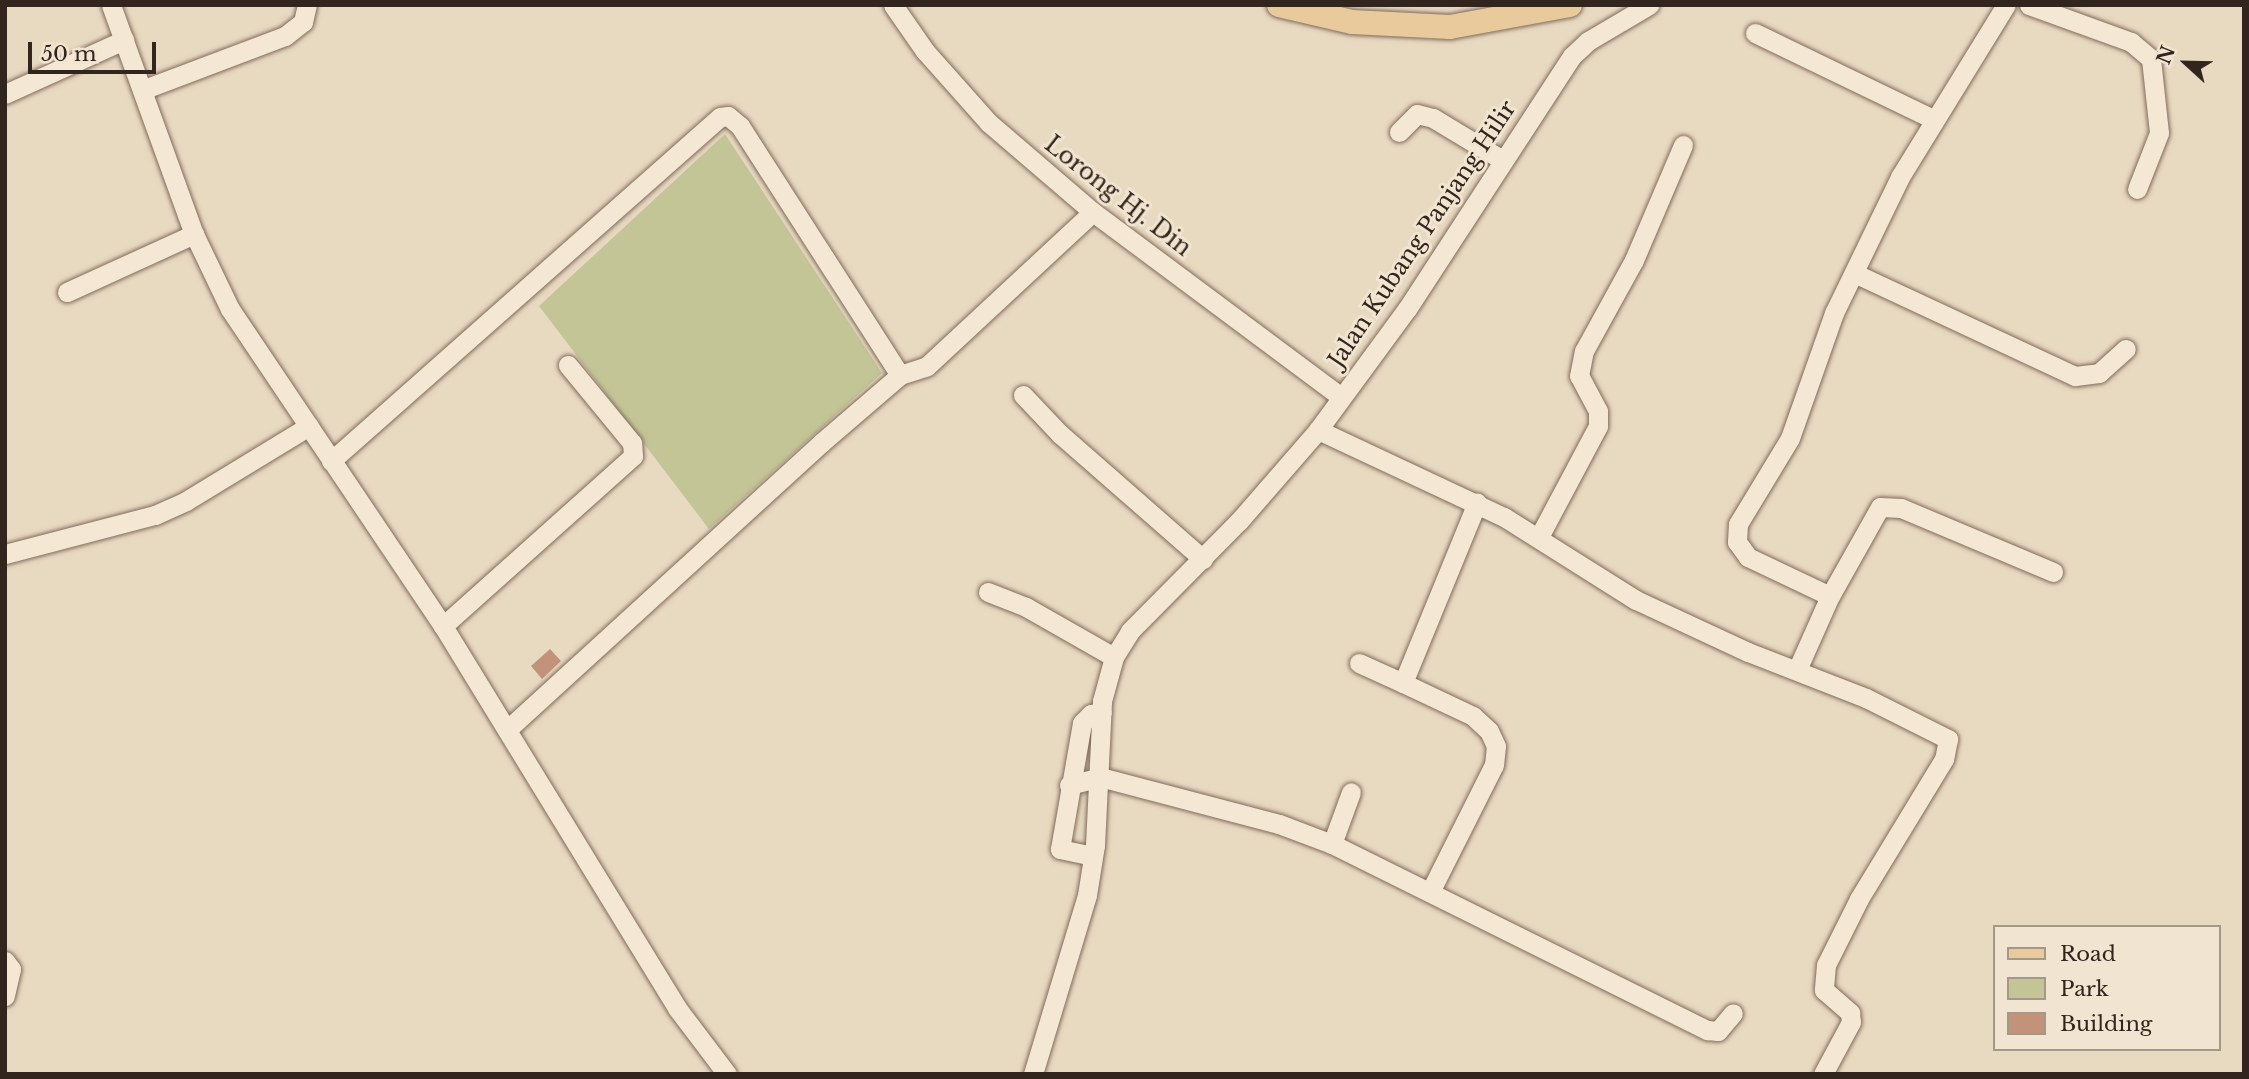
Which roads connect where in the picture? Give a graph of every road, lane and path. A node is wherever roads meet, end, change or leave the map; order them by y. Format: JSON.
{"nodes":[{"id":1,"x":111,"y":5,"type":"edge"},
{"id":2,"x":307,"y":5,"type":"edge"},
{"id":3,"x":893,"y":5,"type":"edge"},
{"id":4,"x":1279,"y":5,"type":"edge"},
{"id":5,"x":1570,"y":5,"type":"edge"},
{"id":6,"x":1649,"y":5,"type":"edge"},
{"id":7,"x":2006,"y":5,"type":"edge"},
{"id":8,"x":2029,"y":5,"type":"edge"},
{"id":9,"x":1755,"y":33,"type":"dead end"},
{"id":10,"x":124,"y":40,"type":"junction"},
{"id":11,"x":142,"y":90,"type":"junction"},
{"id":12,"x":5,"y":94,"type":"edge"},
{"id":13,"x":1933,"y":119,"type":"junction"},
{"id":14,"x":1399,"y":132,"type":"dead end"},
{"id":15,"x":1683,"y":145,"type":"dead end"},
{"id":16,"x":1501,"y":159,"type":"junction"},
{"id":17,"x":2137,"y":189,"type":"dead end"},
{"id":18,"x":1093,"y":212,"type":"junction"},
{"id":19,"x":194,"y":234,"type":"junction"},
{"id":20,"x":1854,"y":273,"type":"junction"},
{"id":21,"x":67,"y":292,"type":"dead end"},
{"id":22,"x":2126,"y":349,"type":"dead end"},
{"id":23,"x":568,"y":365,"type":"dead end"},
{"id":24,"x":900,"y":375,"type":"junction"},
{"id":25,"x":1023,"y":395,"type":"dead end"},
{"id":26,"x":1342,"y":397,"type":"junction"},
{"id":27,"x":309,"y":426,"type":"junction"},
{"id":28,"x":1318,"y":430,"type":"junction"},
{"id":29,"x":331,"y":461,"type":"junction"},
{"id":30,"x":1477,"y":503,"type":"junction"},
{"id":31,"x":1539,"y":537,"type":"junction"},
{"id":32,"x":5,"y":554,"type":"edge"},
{"id":33,"x":1203,"y":559,"type":"junction"},
{"id":34,"x":2053,"y":572,"type":"dead end"},
{"id":35,"x":988,"y":592,"type":"dead end"},
{"id":36,"x":1830,"y":596,"type":"junction"},
{"id":37,"x":443,"y":626,"type":"junction"},
{"id":38,"x":1114,"y":657,"type":"junction"},
{"id":39,"x":1359,"y":663,"type":"dead end"},
{"id":40,"x":1797,"y":670,"type":"junction"},
{"id":41,"x":1403,"y":683,"type":"junction"},
{"id":42,"x":1101,"y":712,"type":"junction"},
{"id":43,"x":509,"y":728,"type":"junction"},
{"id":44,"x":1100,"y":777,"type":"junction"},
{"id":45,"x":1069,"y":785,"type":"junction"},
{"id":46,"x":1351,"y":792,"type":"dead end"},
{"id":47,"x":1332,"y":844,"type":"junction"},
{"id":48,"x":1093,"y":856,"type":"junction"},
{"id":49,"x":1430,"y":892,"type":"junction"},
{"id":50,"x":5,"y":961,"type":"edge"},
{"id":51,"x":5,"y":996,"type":"edge"},
{"id":52,"x":1732,"y":1013,"type":"dead end"},
{"id":53,"x":727,"y":1074,"type":"edge"},
{"id":54,"x":1032,"y":1074,"type":"edge"},
{"id":55,"x":1823,"y":1074,"type":"edge"}],
"edges":[{"from":1,"to":10,"type":"street"},
{"from":2,"to":11,"type":"street"},
{"from":3,"to":18,"type":"street","name":"Lorong Hj. Din"},
{"from":4,"to":5,"type":"main road"},
{"from":6,"to":16,"type":"street","name":"Jalan Kubang Panjang Hilir"},
{"from":7,"to":13,"type":"street"},
{"from":8,"to":17,"type":"street"},
{"from":9,"to":13,"type":"street"},
{"from":10,"to":11,"type":"street"},
{"from":10,"to":12,"type":"street"},
{"from":11,"to":19,"type":"street"},
{"from":13,"to":20,"type":"street"},
{"from":14,"to":16,"type":"street"},
{"from":15,"to":31,"type":"street"},
{"from":16,"to":26,"type":"street","name":"Jalan Kubang Panjang Hilir"},
{"from":18,"to":24,"type":"street"},
{"from":18,"to":26,"type":"street","name":"Lorong Hj. Din"},
{"from":19,"to":21,"type":"street"},
{"from":19,"to":27,"type":"street"},
{"from":20,"to":22,"type":"street"},
{"from":20,"to":36,"type":"street"},
{"from":23,"to":37,"type":"street"},
{"from":24,"to":29,"type":"street"},
{"from":24,"to":43,"type":"street"},
{"from":25,"to":33,"type":"street"},
{"from":26,"to":28,"type":"street","name":"Jalan Kubang Panjang Hilir"},
{"from":27,"to":29,"type":"street"},
{"from":27,"to":32,"type":"street"},
{"from":28,"to":30,"type":"street"},
{"from":28,"to":33,"type":"street","name":"Jalan Kubang Panjang Hilir"},
{"from":29,"to":37,"type":"street"},
{"from":30,"to":31,"type":"street"},
{"from":30,"to":41,"type":"street"},
{"from":31,"to":40,"type":"street"},
{"from":33,"to":38,"type":"street","name":"Jalan Kubang Panjang Hilir"},
{"from":34,"to":36,"type":"street"},
{"from":35,"to":38,"type":"street"},
{"from":36,"to":40,"type":"street"},
{"from":37,"to":43,"type":"street"},
{"from":38,"to":42,"type":"street","name":"Jalan Kubang Panjang Hilir"},
{"from":39,"to":41,"type":"street"},
{"from":40,"to":55,"type":"street"},
{"from":41,"to":49,"type":"street"},
{"from":42,"to":44,"type":"street","name":"Jalan Kubang Panjang Hilir"},
{"from":42,"to":45,"type":"street"},
{"from":43,"to":53,"type":"street"},
{"from":44,"to":45,"type":"street"},
{"from":44,"to":47,"type":"street"},
{"from":44,"to":48,"type":"street","name":"Jalan Kubang Panjang Hilir"},
{"from":45,"to":48,"type":"street"},
{"from":46,"to":47,"type":"street"},
{"from":47,"to":49,"type":"street"},
{"from":48,"to":54,"type":"street","name":"Jalan Kubang Panjang Hilir"},
{"from":49,"to":52,"type":"street"},
{"from":50,"to":51,"type":"street"}]}
